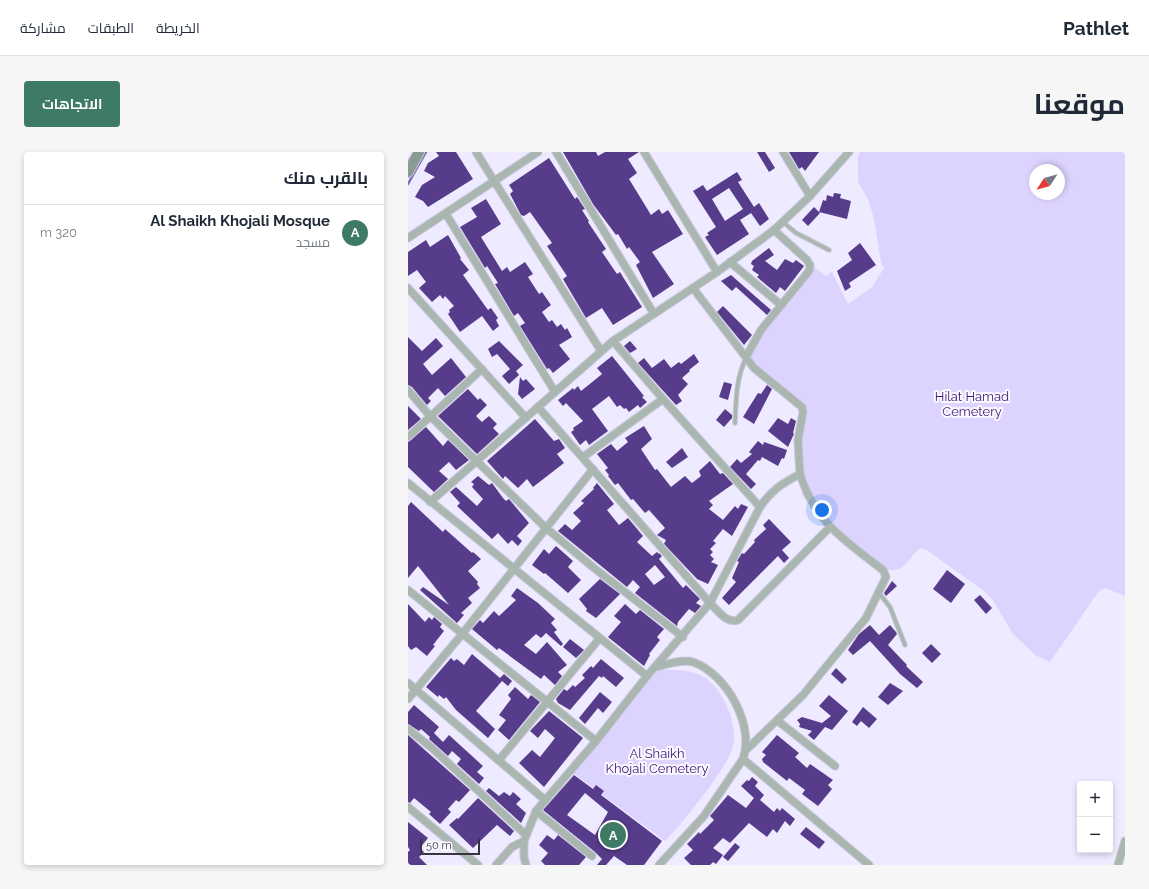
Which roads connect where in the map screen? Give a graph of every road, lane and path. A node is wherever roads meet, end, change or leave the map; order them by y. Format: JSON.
{"nodes":[{"id":1,"x":419,"y":152,"type":"edge"},
{"id":2,"x":476,"y":152,"type":"edge"},
{"id":3,"x":538,"y":152,"type":"edge"},
{"id":4,"x":556,"y":152,"type":"edge"},
{"id":5,"x":644,"y":152,"type":"edge"},
{"id":6,"x":783,"y":152,"type":"edge"},
{"id":7,"x":849,"y":152,"type":"edge"},
{"id":8,"x":408,"y":172,"type":"edge"},
{"id":9,"x":495,"y":181,"type":"junction"},
{"id":10,"x":810,"y":196,"type":"junction"},
{"id":11,"x":446,"y":214,"type":"junction"},
{"id":12,"x":783,"y":222,"type":"junction"},
{"id":13,"x":774,"y":230,"type":"junction"},
{"id":14,"x":408,"y":238,"type":"edge"},
{"id":15,"x":829,"y":250,"type":"dead end"},
{"id":16,"x":730,"y":262,"type":"junction"},
{"id":17,"x":716,"y":272,"type":"junction"},
{"id":18,"x":408,"y":288,"type":"edge"},
{"id":19,"x":694,"y":288,"type":"junction"},
{"id":20,"x":781,"y":305,"type":"junction"},
{"id":21,"x":654,"y":314,"type":"junction"},
{"id":22,"x":613,"y":341,"type":"junction"},
{"id":23,"x":600,"y":351,"type":"junction"},
{"id":24,"x":746,"y":357,"type":"junction"},
{"id":25,"x":482,"y":369,"type":"junction"},
{"id":26,"x":408,"y":390,"type":"edge"},
{"id":27,"x":555,"y":392,"type":"junction"},
{"id":28,"x":663,"y":399,"type":"junction"},
{"id":29,"x":538,"y":407,"type":"junction"},
{"id":30,"x":430,"y":416,"type":"junction"},
{"id":31,"x":526,"y":418,"type":"junction"},
{"id":32,"x":735,"y":423,"type":"dead end"},
{"id":33,"x":408,"y":437,"type":"edge"},
{"id":34,"x":583,"y":457,"type":"junction"},
{"id":35,"x":478,"y":461,"type":"junction"},
{"id":36,"x":593,"y":469,"type":"junction"},
{"id":37,"x":800,"y":474,"type":"junction"},
{"id":38,"x":408,"y":483,"type":"edge"},
{"id":39,"x":430,"y":502,"type":"junction"},
{"id":40,"x":760,"y":507,"type":"junction"},
{"id":41,"x":546,"y":528,"type":"junction"},
{"id":42,"x":829,"y":528,"type":"junction"},
{"id":43,"x":514,"y":569,"type":"junction"},
{"id":44,"x":408,"y":590,"type":"edge"},
{"id":45,"x":880,"y":593,"type":"junction"},
{"id":46,"x":710,"y":603,"type":"junction"},
{"id":47,"x":463,"y":633,"type":"junction"},
{"id":48,"x":683,"y":637,"type":"junction"},
{"id":49,"x":599,"y":639,"type":"junction"},
{"id":50,"x":905,"y":645,"type":"dead end"},
{"id":51,"x":656,"y":667,"type":"junction"},
{"id":52,"x":647,"y":676,"type":"junction"},
{"id":53,"x":408,"y":683,"type":"edge"},
{"id":54,"x":416,"y":690,"type":"junction"},
{"id":55,"x":408,"y":699,"type":"edge"},
{"id":56,"x":547,"y":701,"type":"junction"},
{"id":57,"x":778,"y":722,"type":"junction"},
{"id":58,"x":408,"y":729,"type":"edge"},
{"id":59,"x":596,"y":741,"type":"junction"},
{"id":60,"x":746,"y":750,"type":"junction"},
{"id":61,"x":743,"y":759,"type":"junction"},
{"id":62,"x":499,"y":760,"type":"junction"},
{"id":63,"x":835,"y":766,"type":"dead end"},
{"id":64,"x":545,"y":800,"type":"junction"},
{"id":65,"x":408,"y":807,"type":"edge"},
{"id":66,"x":536,"y":811,"type":"junction"},
{"id":67,"x":525,"y":838,"type":"junction"},
{"id":68,"x":1125,"y":841,"type":"edge"},
{"id":69,"x":592,"y":856,"type":"dead end"},
{"id":70,"x":478,"y":865,"type":"edge"},
{"id":71,"x":496,"y":865,"type":"edge"},
{"id":72,"x":526,"y":865,"type":"edge"},
{"id":73,"x":659,"y":865,"type":"edge"},
{"id":74,"x":869,"y":865,"type":"edge"},
{"id":75,"x":1118,"y":865,"type":"edge"}],
"edges":[{"from":1,"to":8,"type":"main road"},
{"from":2,"to":9,"type":"street"},
{"from":3,"to":9,"type":"street"},
{"from":4,"to":21,"type":"street"},
{"from":5,"to":17,"type":"street"},
{"from":6,"to":10,"type":"street"},
{"from":7,"to":10,"type":"street"},
{"from":9,"to":11,"type":"street"},
{"from":9,"to":23,"type":"street"},
{"from":10,"to":12,"type":"street"},
{"from":11,"to":14,"type":"street"},
{"from":11,"to":27,"type":"street"},
{"from":12,"to":13,"type":"street"},
{"from":12,"to":15,"type":"lane"},
{"from":13,"to":16,"type":"street"},
{"from":13,"to":20,"type":"street"},
{"from":16,"to":17,"type":"street"},
{"from":16,"to":20,"type":"street"},
{"from":17,"to":19,"type":"street"},
{"from":18,"to":25,"type":"street"},
{"from":19,"to":21,"type":"street"},
{"from":19,"to":24,"type":"street"},
{"from":20,"to":24,"type":"street"},
{"from":21,"to":22,"type":"street"},
{"from":22,"to":23,"type":"street"},
{"from":22,"to":28,"type":"street"},
{"from":23,"to":27,"type":"street"},
{"from":24,"to":32,"type":"lane"},
{"from":24,"to":37,"type":"street"},
{"from":25,"to":30,"type":"street"},
{"from":25,"to":31,"type":"street"},
{"from":26,"to":30,"type":"street"},
{"from":27,"to":29,"type":"street"},
{"from":28,"to":34,"type":"street"},
{"from":28,"to":40,"type":"street"},
{"from":29,"to":31,"type":"street"},
{"from":29,"to":34,"type":"street"},
{"from":30,"to":33,"type":"street"},
{"from":30,"to":35,"type":"street"},
{"from":31,"to":35,"type":"street"},
{"from":34,"to":36,"type":"street"},
{"from":35,"to":39,"type":"street"},
{"from":35,"to":41,"type":"street"},
{"from":36,"to":41,"type":"street"},
{"from":36,"to":46,"type":"street"},
{"from":37,"to":40,"type":"street"},
{"from":37,"to":42,"type":"street"},
{"from":38,"to":39,"type":"street"},
{"from":39,"to":43,"type":"street"},
{"from":40,"to":46,"type":"street"},
{"from":41,"to":43,"type":"street"},
{"from":41,"to":48,"type":"street"},
{"from":42,"to":45,"type":"street"},
{"from":42,"to":46,"type":"street"},
{"from":43,"to":47,"type":"street"},
{"from":43,"to":49,"type":"street"},
{"from":44,"to":47,"type":"street"},
{"from":45,"to":50,"type":"lane"},
{"from":45,"to":57,"type":"street"},
{"from":46,"to":48,"type":"street"},
{"from":47,"to":54,"type":"street"},
{"from":47,"to":56,"type":"street"},
{"from":48,"to":51,"type":"street"},
{"from":49,"to":52,"type":"street"},
{"from":49,"to":56,"type":"street"},
{"from":51,"to":52,"type":"street"},
{"from":51,"to":60,"type":"street"},
{"from":52,"to":59,"type":"street"},
{"from":53,"to":54,"type":"street"},
{"from":54,"to":55,"type":"street"},
{"from":54,"to":62,"type":"street"},
{"from":56,"to":59,"type":"street"},
{"from":56,"to":62,"type":"street"},
{"from":57,"to":60,"type":"street"},
{"from":57,"to":63,"type":"street"},
{"from":58,"to":67,"type":"street"},
{"from":59,"to":64,"type":"street"},
{"from":60,"to":61,"type":"street"},
{"from":61,"to":73,"type":"street"},
{"from":61,"to":74,"type":"street"},
{"from":62,"to":64,"type":"street"},
{"from":64,"to":66,"type":"street"},
{"from":65,"to":70,"type":"street"},
{"from":66,"to":67,"type":"street"},
{"from":66,"to":69,"type":"street"},
{"from":67,"to":71,"type":"street"},
{"from":67,"to":72,"type":"street"},
{"from":68,"to":75,"type":"street"}]}
